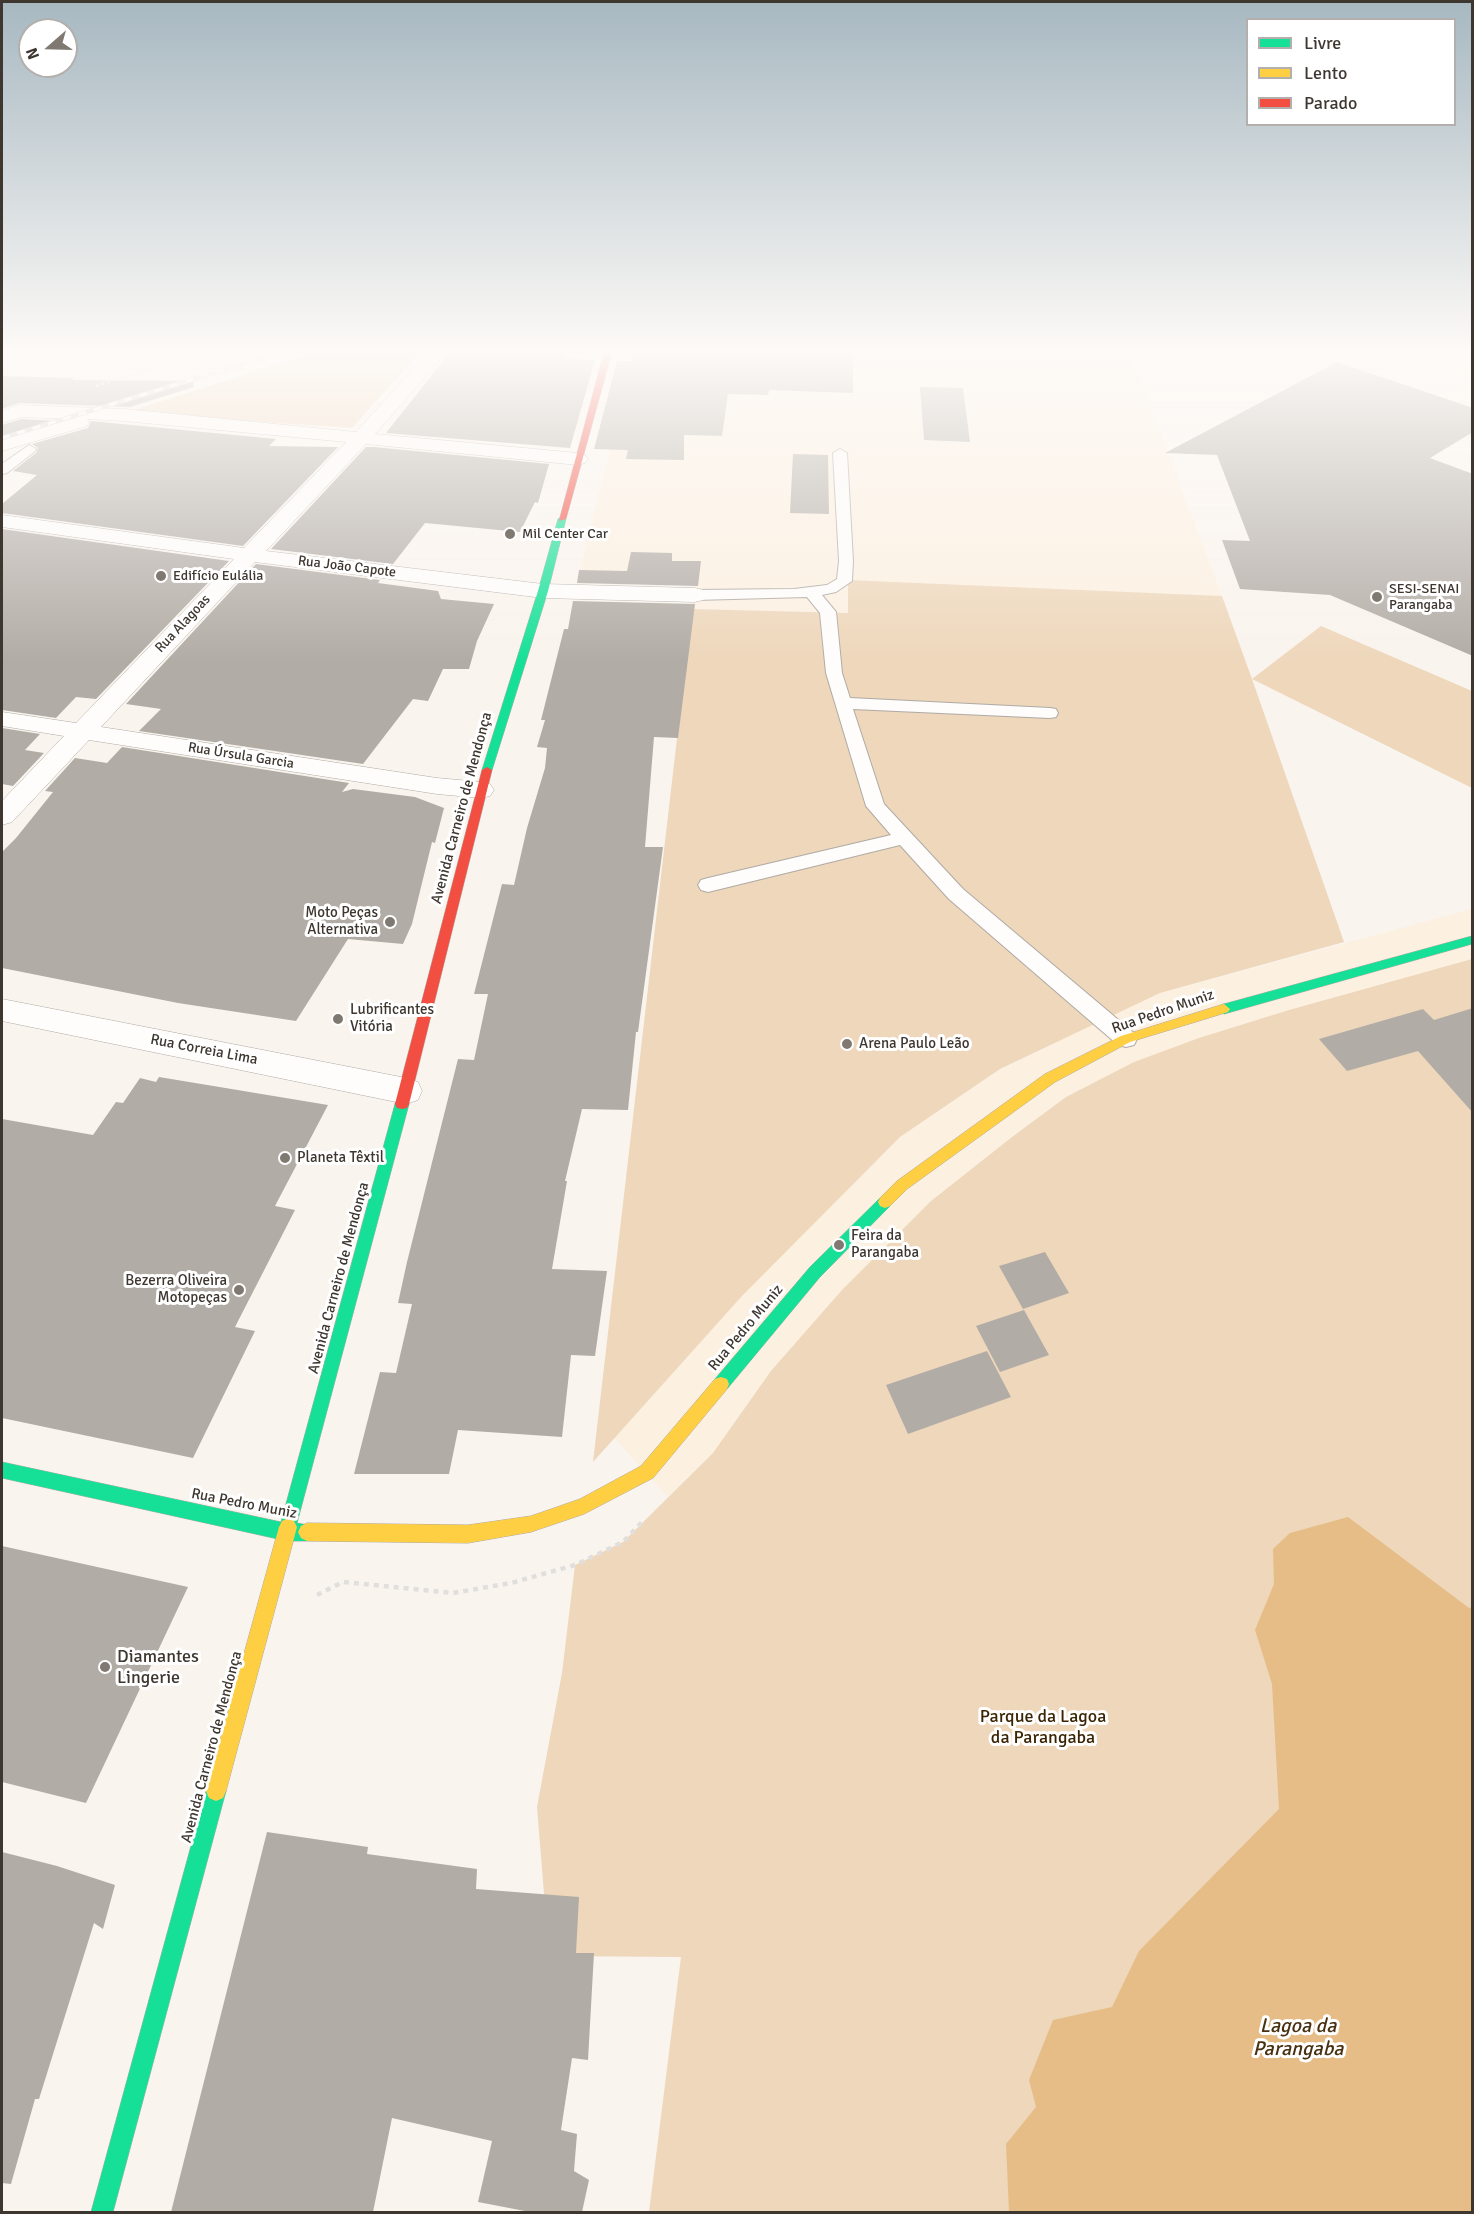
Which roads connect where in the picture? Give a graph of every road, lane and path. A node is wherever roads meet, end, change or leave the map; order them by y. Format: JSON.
{"nodes":[{"id":1,"x":21,"y":455,"type":"edge"},
{"id":2,"x":344,"y":455,"type":"edge"},
{"id":3,"x":542,"y":455,"type":"edge"},
{"id":4,"x":579,"y":455,"type":"edge"},
{"id":5,"x":840,"y":455,"type":"edge"},
{"id":6,"x":578,"y":459,"type":"junction"},
{"id":7,"x":2,"y":470,"type":"edge"},
{"id":8,"x":2,"y":521,"type":"edge"},
{"id":9,"x":248,"y":555,"type":"junction"},
{"id":10,"x":543,"y":591,"type":"junction"},
{"id":11,"x":811,"y":592,"type":"junction"},
{"id":12,"x":695,"y":595,"type":"joint"},
{"id":13,"x":843,"y":703,"type":"junction"},
{"id":14,"x":1050,"y":713,"type":"dead end"},
{"id":15,"x":2,"y":719,"type":"edge"},
{"id":16,"x":82,"y":731,"type":"junction"},
{"id":17,"x":481,"y":790,"type":"junction"},
{"id":18,"x":2,"y":816,"type":"edge"},
{"id":19,"x":905,"y":838,"type":"junction"},
{"id":20,"x":708,"y":885,"type":"dead end"},
{"id":21,"x":1473,"y":940,"type":"edge"},
{"id":22,"x":2,"y":1010,"type":"edge"},
{"id":23,"x":1126,"y":1040,"type":"junction"},
{"id":24,"x":406,"y":1091,"type":"junction"},
{"id":25,"x":2,"y":1470,"type":"edge"},
{"id":26,"x":645,"y":1520,"type":"dead end"},
{"id":27,"x":287,"y":1532,"type":"junction"},
{"id":28,"x":317,"y":1595,"type":"dead end"},
{"id":29,"x":102,"y":2212,"type":"edge"}],
"edges":[{"from":1,"to":7,"type":"lane"},
{"from":2,"to":9,"type":"street","name":"Rua Alagoas"},
{"from":3,"to":6,"type":"street"},
{"from":4,"to":6,"type":"main road","name":"Avenida Carneiro de Mendonça"},
{"from":5,"to":11,"type":"lane"},
{"from":6,"to":10,"type":"main road","name":"Avenida Carneiro de Mendonça"},
{"from":8,"to":9,"type":"street","name":"Rua João Capote"},
{"from":9,"to":10,"type":"street","name":"Rua João Capote"},
{"from":9,"to":16,"type":"street","name":"Rua Alagoas"},
{"from":10,"to":12,"type":"street","name":"Rua João Capote"},
{"from":10,"to":17,"type":"main road","name":"Avenida Carneiro de Mendonça"},
{"from":11,"to":12,"type":"lane"},
{"from":11,"to":13,"type":"lane"},
{"from":13,"to":14,"type":"lane"},
{"from":13,"to":19,"type":"lane"},
{"from":15,"to":16,"type":"street","name":"Rua Úrsula Garcia"},
{"from":16,"to":17,"type":"street","name":"Rua Úrsula Garcia"},
{"from":16,"to":18,"type":"street","name":"Rua Alagoas"},
{"from":17,"to":24,"type":"main road","name":"Avenida Carneiro de Mendonça"},
{"from":19,"to":20,"type":"lane"},
{"from":19,"to":23,"type":"lane"},
{"from":21,"to":23,"type":"main road","name":"Rua Pedro Muniz"},
{"from":22,"to":24,"type":"street","name":"Rua Correia Lima"},
{"from":23,"to":27,"type":"main road","name":"Rua Pedro Muniz"},
{"from":24,"to":27,"type":"main road","name":"Avenida Carneiro de Mendonça"},
{"from":25,"to":27,"type":"main road","name":"Rua Pedro Muniz"},
{"from":26,"to":28,"type":"path"},
{"from":27,"to":29,"type":"main road","name":"Avenida Carneiro de Mendonça"}]}
